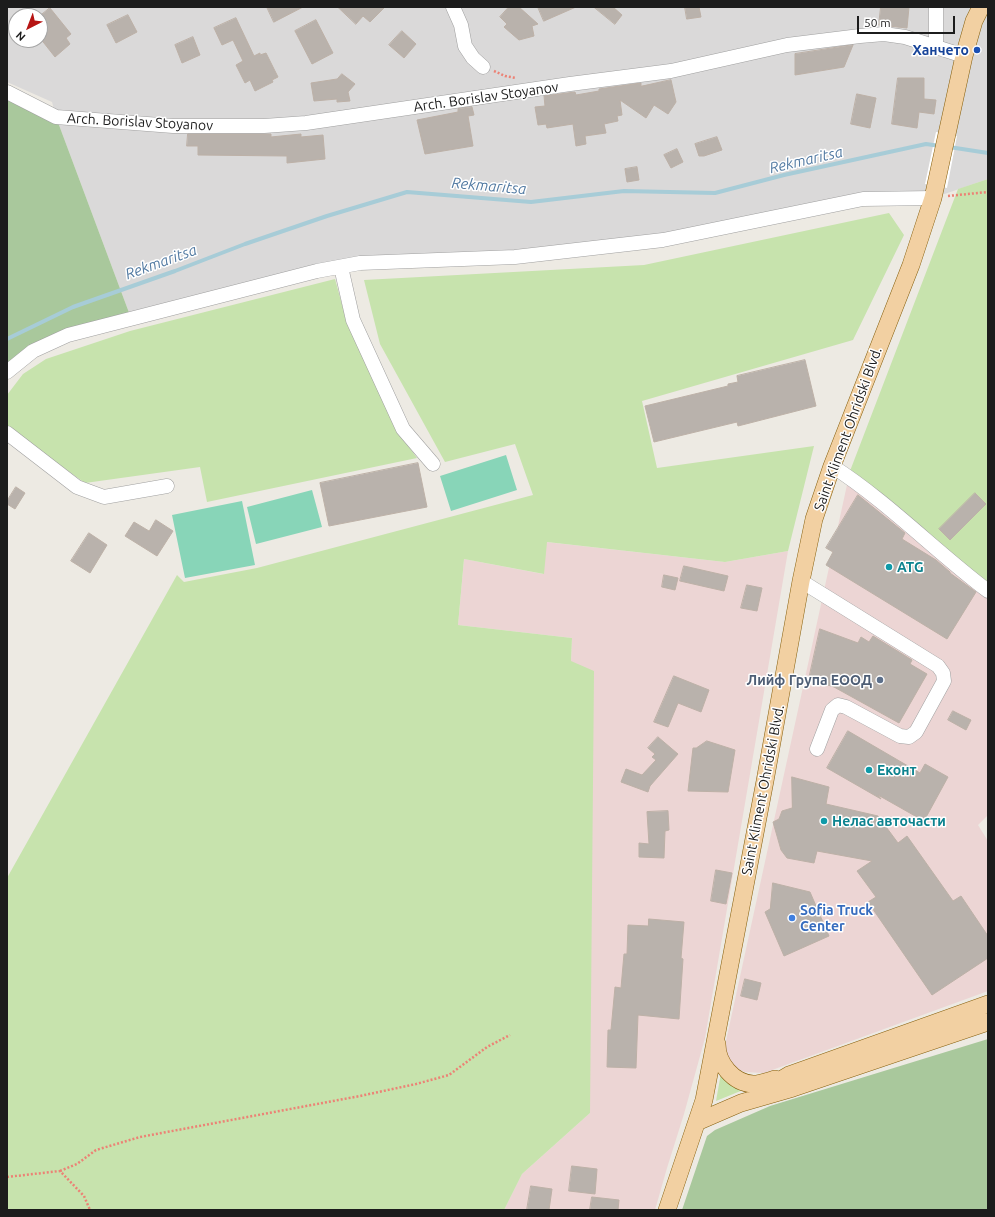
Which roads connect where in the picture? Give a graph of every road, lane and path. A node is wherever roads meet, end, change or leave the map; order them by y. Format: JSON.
{"nodes":[{"id":1,"x":453,"y":7,"type":"edge"},
{"id":2,"x":936,"y":7,"type":"edge"},
{"id":3,"x":981,"y":7,"type":"edge"},
{"id":4,"x":936,"y":46,"type":"junction"},
{"id":5,"x":964,"y":56,"type":"junction"},
{"id":6,"x":483,"y":67,"type":"dead end"},
{"id":7,"x":7,"y":92,"type":"edge"},
{"id":8,"x":935,"y":192,"type":"junction"},
{"id":9,"x":988,"y":192,"type":"edge"},
{"id":10,"x":342,"y":266,"type":"junction"},
{"id":11,"x":7,"y":372,"type":"edge"},
{"id":12,"x":7,"y":433,"type":"edge"},
{"id":13,"x":433,"y":464,"type":"dead end"},
{"id":14,"x":832,"y":466,"type":"junction"},
{"id":15,"x":167,"y":486,"type":"dead end"},
{"id":16,"x":801,"y":581,"type":"junction"},
{"id":17,"x":988,"y":591,"type":"edge"},
{"id":18,"x":818,"y":749,"type":"dead end"},
{"id":19,"x":988,"y":1004,"type":"edge"},
{"id":20,"x":988,"y":1022,"type":"edge"},
{"id":21,"x":717,"y":1030,"type":"junction"},
{"id":22,"x":510,"y":1035,"type":"dead end"},
{"id":23,"x":788,"y":1075,"type":"junction"},
{"id":24,"x":741,"y":1104,"type":"junction"},
{"id":25,"x":698,"y":1122,"type":"junction"},
{"id":26,"x":60,"y":1171,"type":"junction"},
{"id":27,"x":7,"y":1177,"type":"edge"},
{"id":28,"x":90,"y":1210,"type":"edge"},
{"id":29,"x":667,"y":1210,"type":"edge"}],
"edges":[{"from":1,"to":6,"type":"street"},
{"from":2,"to":4,"type":"street"},
{"from":3,"to":5,"type":"main road","name":"Saint Kliment Ohridski Blvd."},
{"from":4,"to":5,"type":"street","name":"Аrch. Borislav Stoyanov"},
{"from":4,"to":7,"type":"street","name":"Аrch. Borislav Stoyanov"},
{"from":5,"to":8,"type":"main road","name":"Saint Kliment Ohridski Blvd."},
{"from":8,"to":9,"type":"path"},
{"from":8,"to":10,"type":"street"},
{"from":8,"to":14,"type":"main road","name":"Saint Kliment Ohridski Blvd."},
{"from":10,"to":11,"type":"street"},
{"from":10,"to":13,"type":"street"},
{"from":12,"to":15,"type":"street"},
{"from":14,"to":16,"type":"main road","name":"Saint Kliment Ohridski Blvd."},
{"from":14,"to":17,"type":"street"},
{"from":16,"to":18,"type":"street"},
{"from":16,"to":21,"type":"main road","name":"Saint Kliment Ohridski Blvd."},
{"from":19,"to":23,"type":"main road"},
{"from":20,"to":24,"type":"main road"},
{"from":21,"to":23,"type":"main road"},
{"from":21,"to":25,"type":"main road","name":"Saint Kliment Ohridski Blvd."},
{"from":22,"to":26,"type":"path"},
{"from":23,"to":24,"type":"main road"},
{"from":24,"to":25,"type":"main road"},
{"from":25,"to":29,"type":"main road","name":"Saint Kliment Ohridski Blvd."},
{"from":26,"to":27,"type":"path"},
{"from":26,"to":28,"type":"path"}]}
